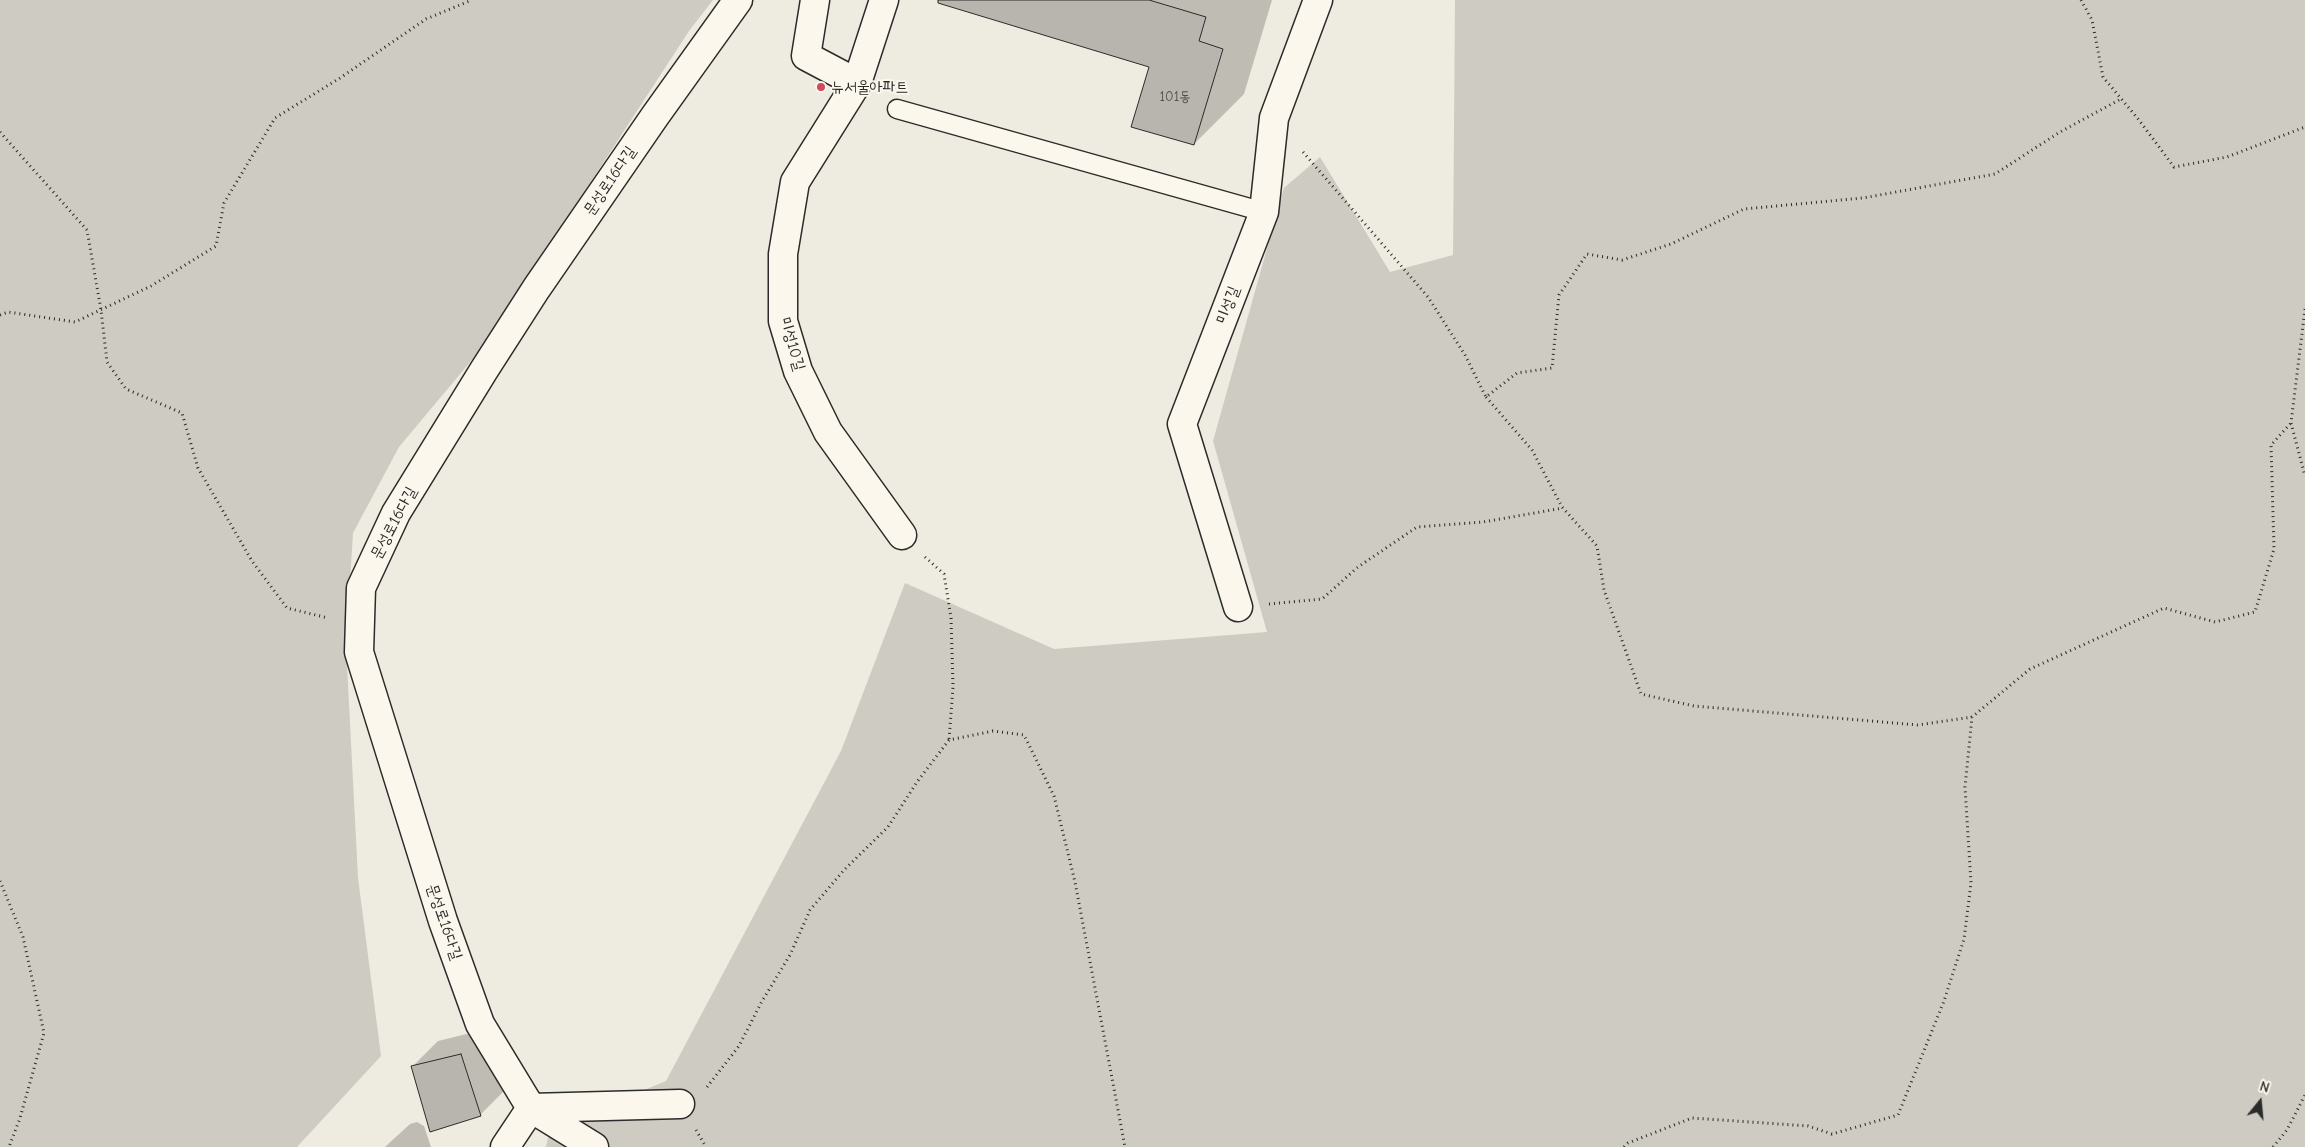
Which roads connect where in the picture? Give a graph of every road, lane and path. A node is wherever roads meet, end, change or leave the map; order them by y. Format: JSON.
{"nodes":[{"id":1,"x":472,"y":0,"type":"edge"},
{"id":2,"x":738,"y":0,"type":"edge"},
{"id":3,"x":815,"y":0,"type":"edge"},
{"id":4,"x":884,"y":0,"type":"edge"},
{"id":5,"x":1318,"y":0,"type":"edge"},
{"id":6,"x":2081,"y":0,"type":"edge"},
{"id":7,"x":857,"y":82,"type":"junction"},
{"id":8,"x":2121,"y":99,"type":"junction"},
{"id":9,"x":897,"y":109,"type":"dead end"},
{"id":10,"x":1274,"y":118,"type":"junction"},
{"id":11,"x":2305,"y":127,"type":"edge"},
{"id":12,"x":0,"y":132,"type":"edge"},
{"id":13,"x":1264,"y":212,"type":"junction"},
{"id":14,"x":2305,"y":309,"type":"edge"},
{"id":15,"x":101,"y":310,"type":"junction"},
{"id":16,"x":0,"y":315,"type":"edge"},
{"id":17,"x":1486,"y":397,"type":"junction"},
{"id":18,"x":2291,"y":423,"type":"junction"},
{"id":19,"x":2305,"y":476,"type":"edge"},
{"id":20,"x":1562,"y":507,"type":"junction"},
{"id":21,"x":902,"y":535,"type":"joint"},
{"id":22,"x":1238,"y":608,"type":"joint"},
{"id":23,"x":333,"y":619,"type":"dead end"},
{"id":24,"x":1972,"y":717,"type":"junction"},
{"id":25,"x":948,"y":740,"type":"junction"},
{"id":26,"x":0,"y":881,"type":"edge"},
{"id":27,"x":2305,"y":1095,"type":"edge"},
{"id":28,"x":680,"y":1104,"type":"joint"},
{"id":29,"x":531,"y":1108,"type":"junction"},
{"id":30,"x":9,"y":1147,"type":"edge"},
{"id":31,"x":505,"y":1147,"type":"edge"},
{"id":32,"x":594,"y":1147,"type":"edge"},
{"id":33,"x":1125,"y":1147,"type":"edge"},
{"id":34,"x":1624,"y":1147,"type":"edge"},
{"id":35,"x":2273,"y":1147,"type":"edge"}],
"edges":[{"from":1,"to":15,"type":"path"},
{"from":2,"to":29,"type":"street","name":"문성로16다길"},
{"from":3,"to":7,"type":"street"},
{"from":4,"to":7,"type":"street","name":"미성10길"},
{"from":5,"to":10,"type":"street","name":"미성길"},
{"from":6,"to":8,"type":"path"},
{"from":7,"to":21,"type":"street","name":"미성10길"},
{"from":8,"to":11,"type":"path"},
{"from":8,"to":17,"type":"path"},
{"from":9,"to":13,"type":"lane"},
{"from":10,"to":13,"type":"street","name":"미성길"},
{"from":10,"to":17,"type":"path"},
{"from":12,"to":15,"type":"path"},
{"from":13,"to":22,"type":"street","name":"미성길"},
{"from":14,"to":18,"type":"path"},
{"from":15,"to":16,"type":"path"},
{"from":15,"to":23,"type":"path"},
{"from":17,"to":20,"type":"path"},
{"from":18,"to":19,"type":"path"},
{"from":18,"to":24,"type":"path"},
{"from":20,"to":22,"type":"path"},
{"from":20,"to":24,"type":"path"},
{"from":21,"to":25,"type":"path"},
{"from":24,"to":34,"type":"path"},
{"from":25,"to":28,"type":"path"},
{"from":25,"to":33,"type":"path"},
{"from":26,"to":30,"type":"path"},
{"from":27,"to":35,"type":"path"},
{"from":28,"to":29,"type":"street"},
{"from":29,"to":31,"type":"street"},
{"from":29,"to":32,"type":"street","name":"문성로16다길"}]}
